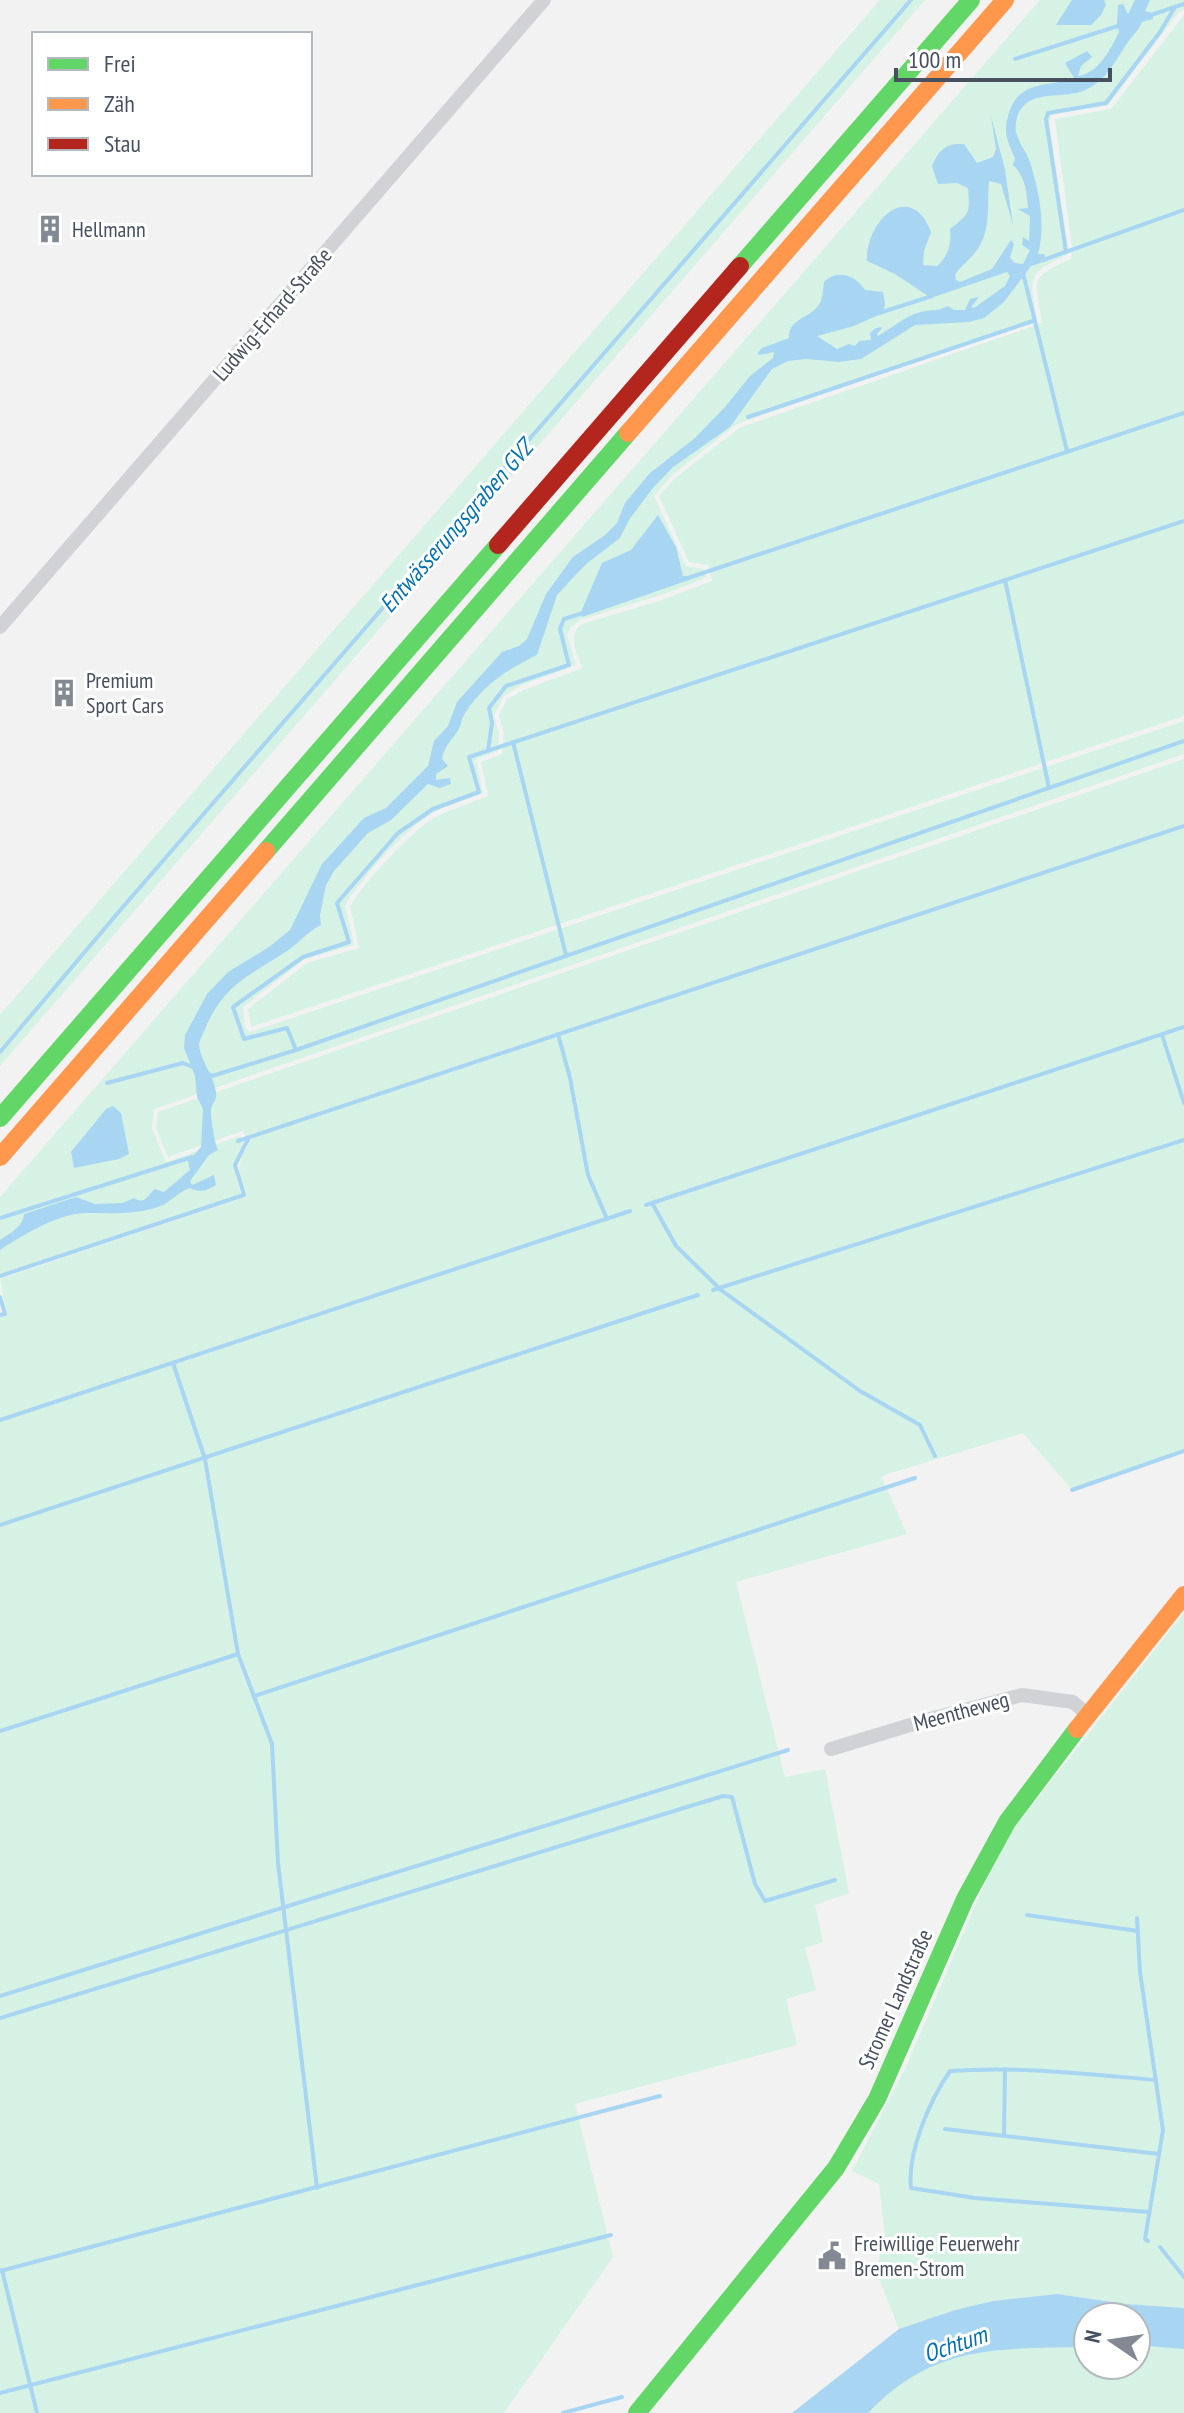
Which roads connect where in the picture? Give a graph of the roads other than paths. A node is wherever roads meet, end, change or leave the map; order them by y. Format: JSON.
{"nodes":[{"id":1,"x":544,"y":0,"type":"edge"},
{"id":2,"x":971,"y":0,"type":"edge"},
{"id":3,"x":1005,"y":0,"type":"edge"},
{"id":4,"x":0,"y":627,"type":"edge"},
{"id":5,"x":0,"y":1118,"type":"edge"},
{"id":6,"x":0,"y":1157,"type":"edge"},
{"id":7,"x":1184,"y":1595,"type":"edge"},
{"id":8,"x":1088,"y":1715,"type":"junction"},
{"id":9,"x":831,"y":1749,"type":"dead end"},
{"id":10,"x":637,"y":2413,"type":"edge"}],
"edges":[{"from":1,"to":4,"type":"street","name":"Ludwig-Erhard-Straße"},
{"from":2,"to":5,"type":"main road"},
{"from":3,"to":6,"type":"main road"},
{"from":7,"to":8,"type":"main road","name":"Stromer Landstraße"},
{"from":8,"to":9,"type":"street","name":"Meentheweg"},
{"from":8,"to":10,"type":"main road","name":"Stromer Landstraße"}]}
